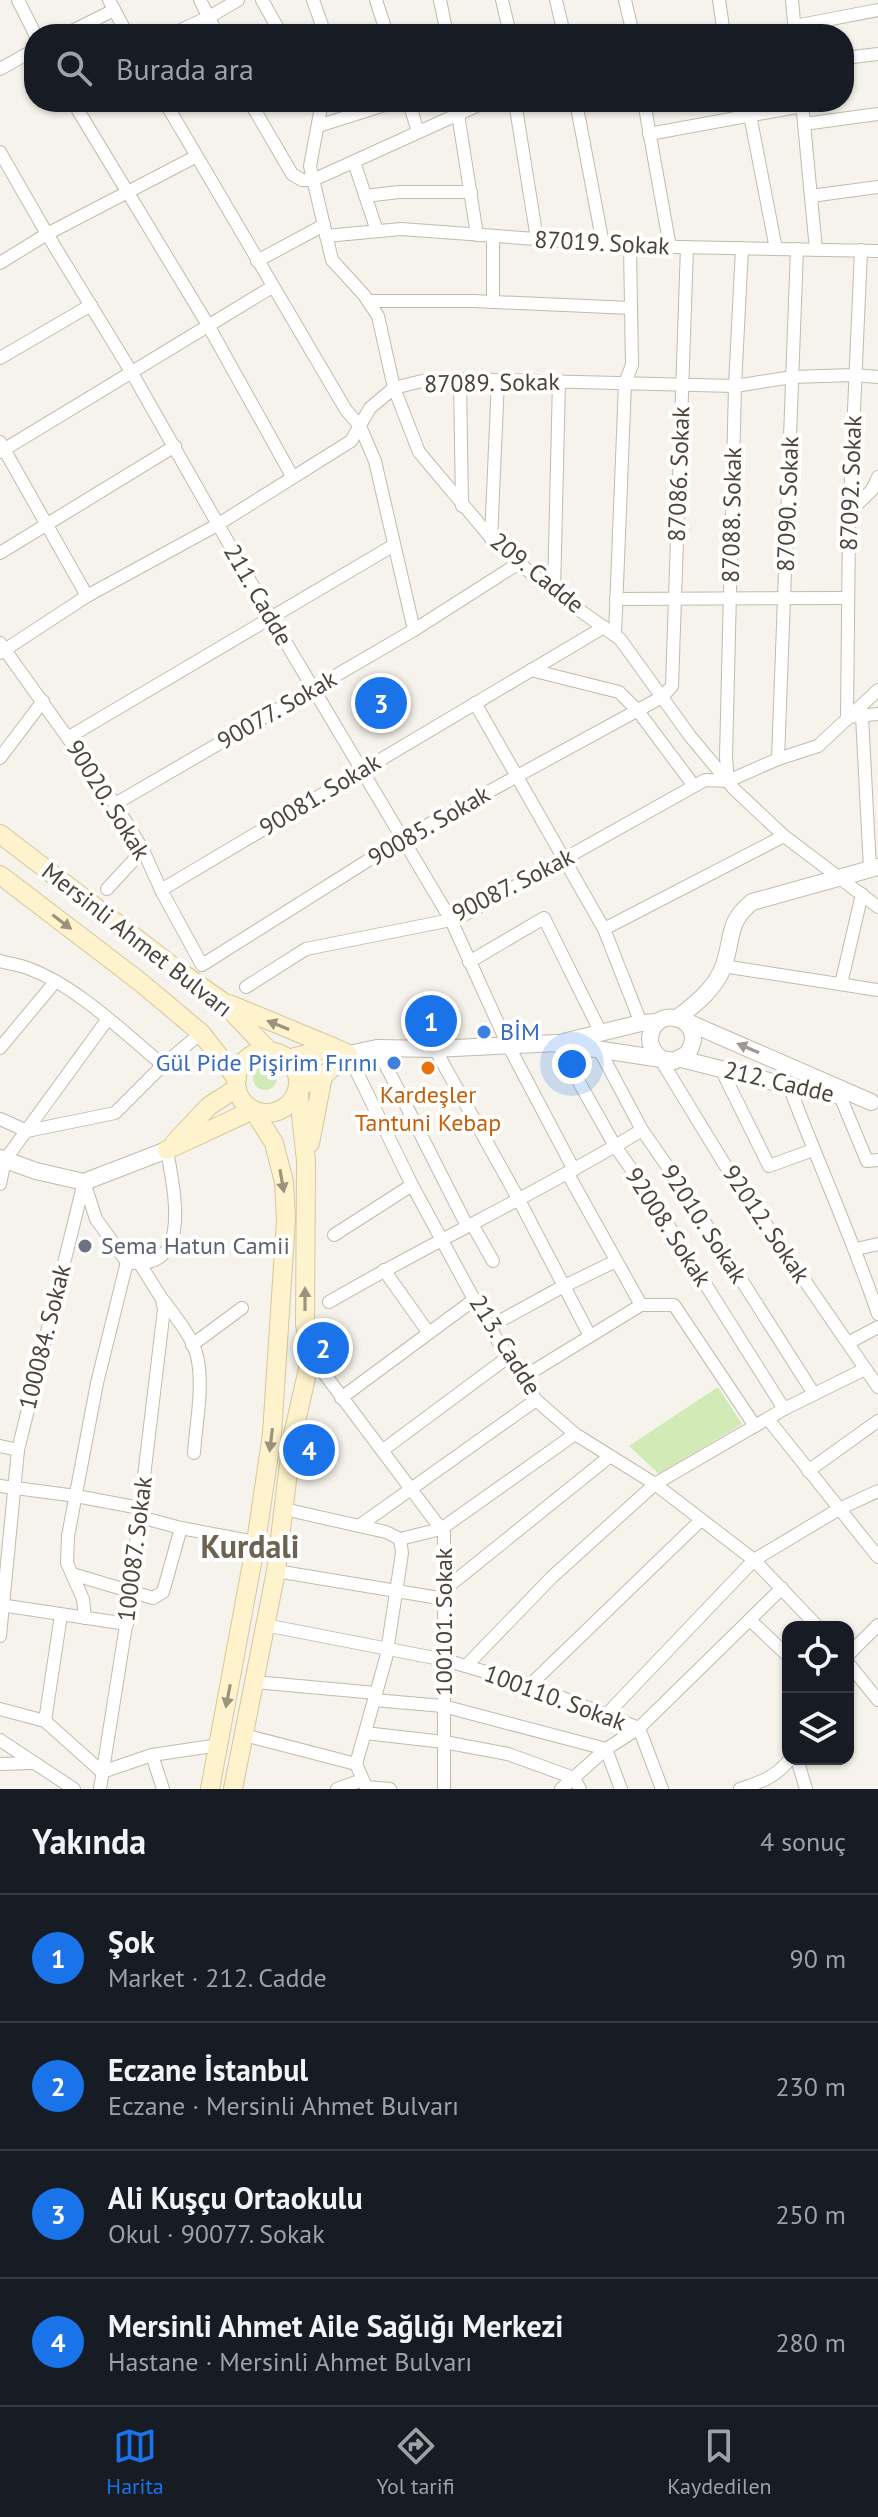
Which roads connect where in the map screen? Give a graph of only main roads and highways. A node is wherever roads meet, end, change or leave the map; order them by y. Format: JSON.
{"nodes":[{"id":1,"x":0,"y":834,"type":"edge"},
{"id":2,"x":0,"y":875,"type":"edge"},
{"id":3,"x":223,"y":1002,"type":"junction"},
{"id":4,"x":269,"y":1051,"type":"junction"},
{"id":5,"x":341,"y":1051,"type":"junction"},
{"id":6,"x":288,"y":1059,"type":"junction"},
{"id":7,"x":323,"y":1076,"type":"junction"},
{"id":8,"x":237,"y":1084,"type":"junction"},
{"id":9,"x":298,"y":1087,"type":"junction"},
{"id":10,"x":253,"y":1110,"type":"junction"},
{"id":11,"x":306,"y":1161,"type":"junction"},
{"id":12,"x":210,"y":1789,"type":"edge"},
{"id":13,"x":233,"y":1789,"type":"edge"}],
"edges":[{"from":1,"to":3,"type":"main road","name":"Mersinli Ahmet Bulvarı"},
{"from":2,"to":8,"type":"main road","name":"Mersinli Ahmet Bulvarı","one_way":true},
{"from":3,"to":4,"type":"main road","name":"Mersinli Ahmet Bulvarı"},
{"from":5,"to":3,"type":"main road","one_way":true},
{"from":4,"to":6,"type":"main road"},
{"from":4,"to":8,"type":"main road"},
{"from":5,"to":6,"type":"main road"},
{"from":5,"to":7,"type":"main road"},
{"from":6,"to":9,"type":"main road"},
{"from":7,"to":9,"type":"main road"},
{"from":7,"to":11,"type":"main road"},
{"from":8,"to":10,"type":"main road"},
{"from":8,"to":10,"type":"main road"},
{"from":9,"to":10,"type":"main road"},
{"from":9,"to":11,"type":"main road"},
{"from":10,"to":12,"type":"main road","one_way":true},
{"from":13,"to":11,"type":"main road","one_way":true}]}
